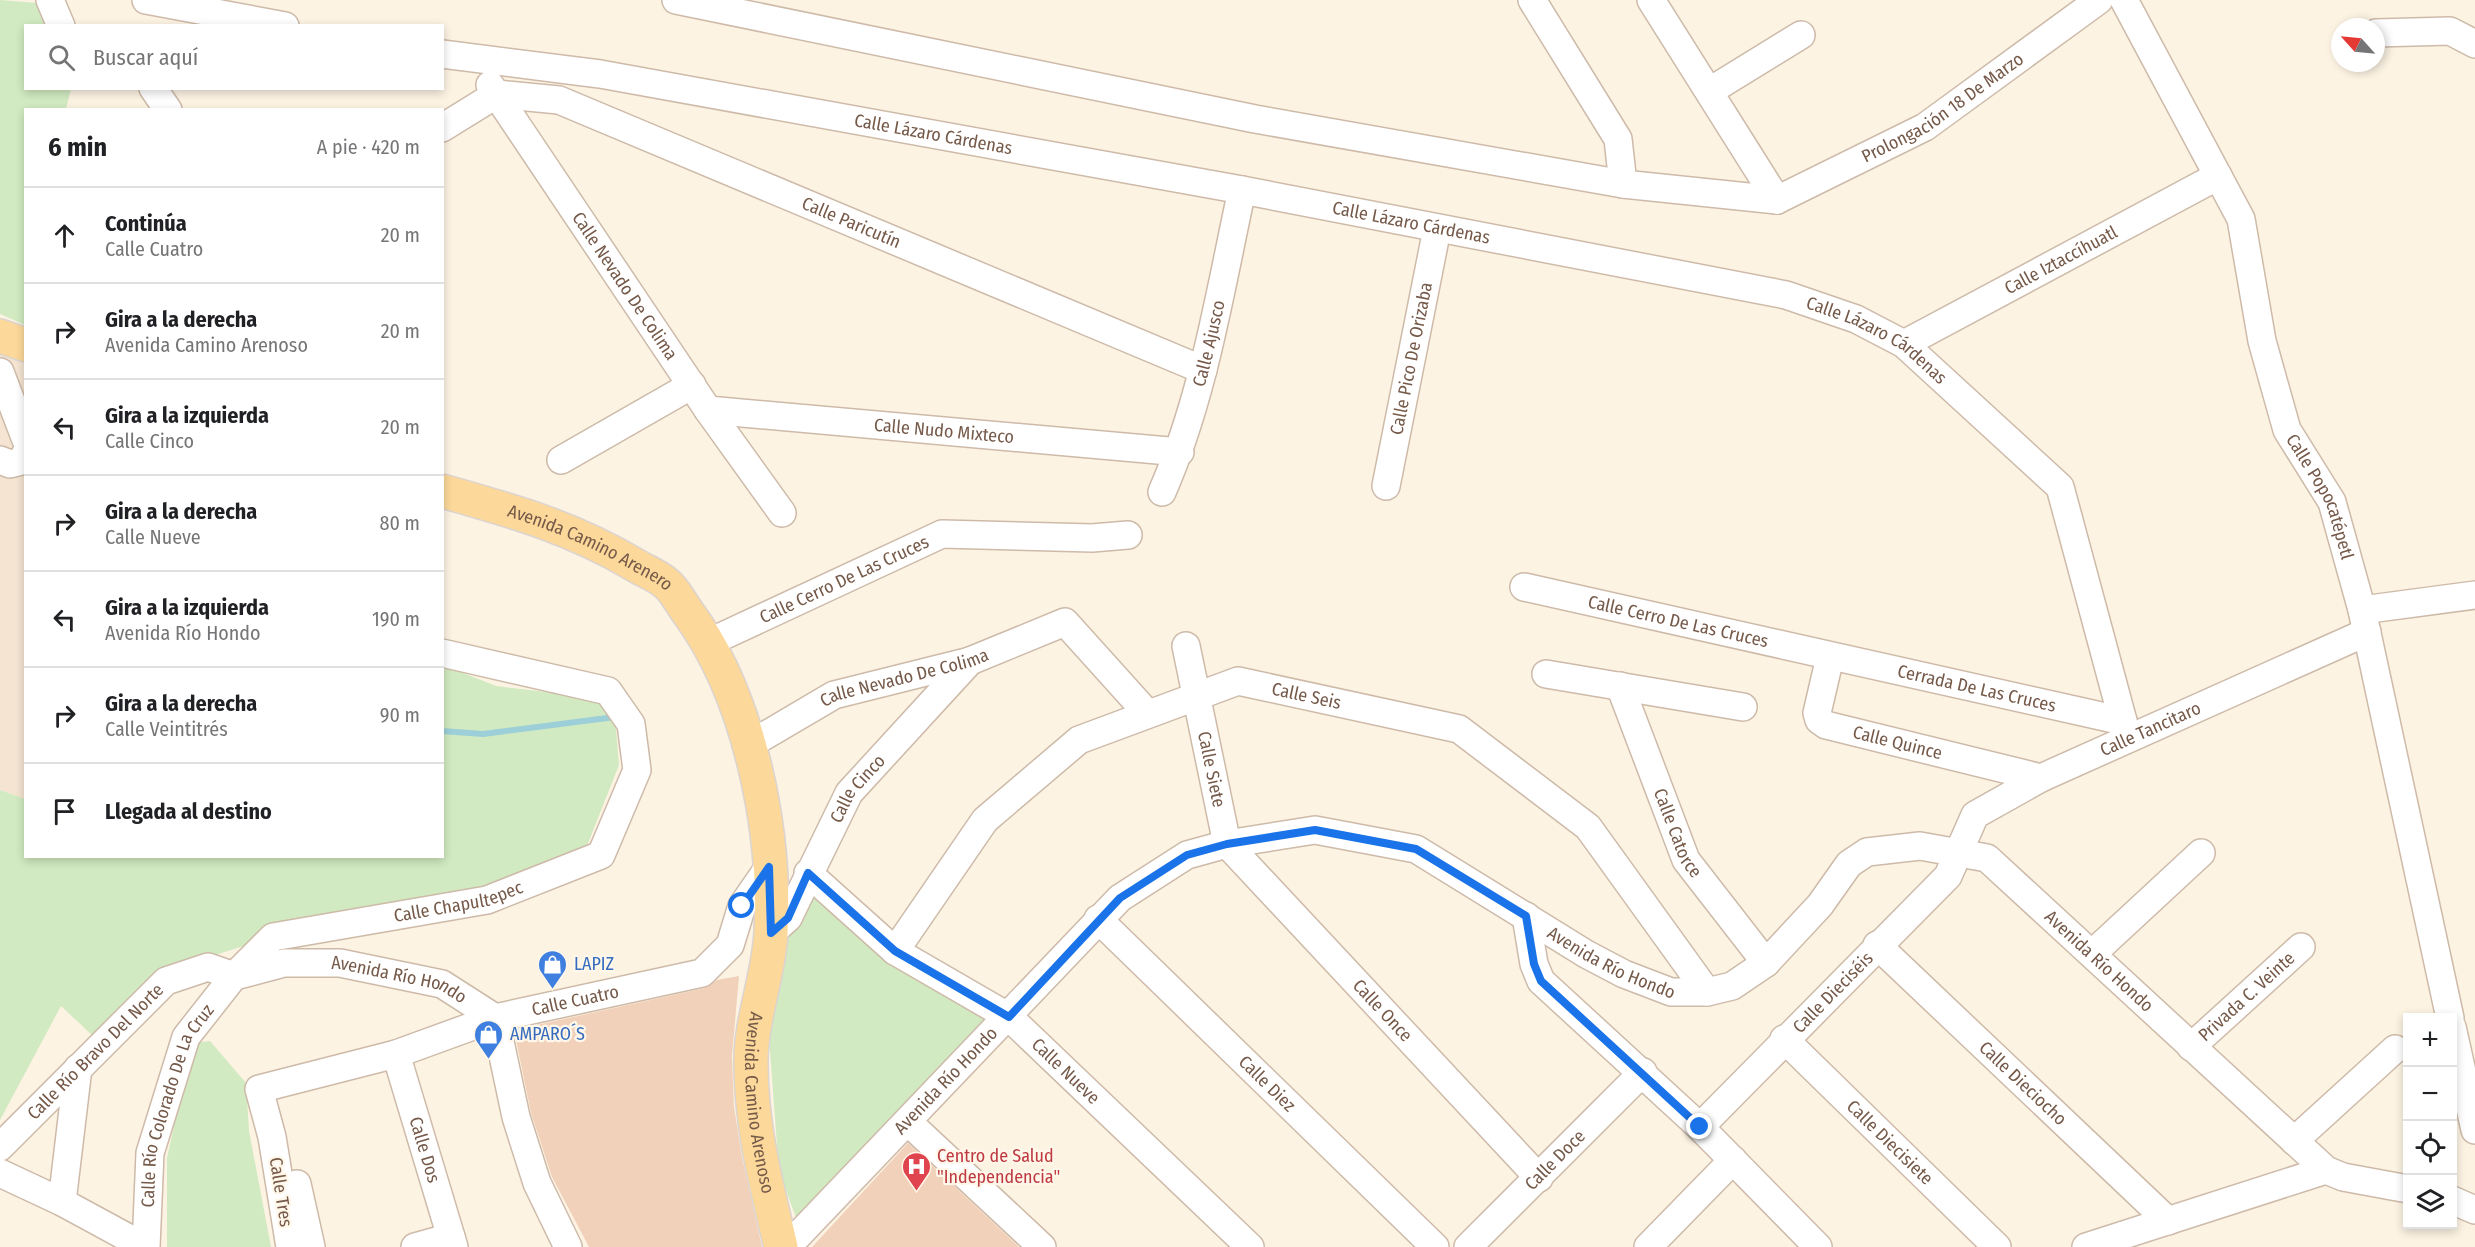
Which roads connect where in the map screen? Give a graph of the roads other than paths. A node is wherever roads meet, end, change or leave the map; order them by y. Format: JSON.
{"nodes":[{"id":1,"x":50,"y":0,"type":"edge"},
{"id":2,"x":146,"y":0,"type":"edge"},
{"id":3,"x":675,"y":0,"type":"edge"},
{"id":4,"x":1532,"y":0,"type":"edge"},
{"id":5,"x":1651,"y":0,"type":"edge"},
{"id":6,"x":2124,"y":0,"type":"edge"},
{"id":7,"x":2095,"y":2,"type":"edge"},
{"id":8,"x":60,"y":24,"type":"edge"},
{"id":9,"x":274,"y":24,"type":"edge"},
{"id":10,"x":2385,"y":33,"type":"edge"},
{"id":11,"x":1801,"y":34,"type":"dead end"},
{"id":12,"x":2475,"y":44,"type":"edge"},
{"id":13,"x":455,"y":56,"type":"edge"},
{"id":14,"x":154,"y":90,"type":"edge"},
{"id":15,"x":1710,"y":91,"type":"junction"},
{"id":16,"x":497,"y":94,"type":"junction"},
{"id":17,"x":167,"y":108,"type":"edge"},
{"id":18,"x":444,"y":127,"type":"edge"},
{"id":19,"x":2218,"y":176,"type":"junction"},
{"id":20,"x":1623,"y":184,"type":"junction"},
{"id":21,"x":1242,"y":190,"type":"junction"},
{"id":22,"x":1777,"y":200,"type":"junction"},
{"id":23,"x":1437,"y":229,"type":"junction"},
{"id":24,"x":0,"y":336,"type":"edge"},
{"id":25,"x":24,"y":344,"type":"edge"},
{"id":26,"x":1904,"y":344,"type":"junction"},
{"id":27,"x":1203,"y":370,"type":"junction"},
{"id":28,"x":0,"y":372,"type":"edge"},
{"id":29,"x":692,"y":385,"type":"junction"},
{"id":30,"x":708,"y":410,"type":"junction"},
{"id":31,"x":24,"y":433,"type":"edge"},
{"id":32,"x":1180,"y":452,"type":"junction"},
{"id":33,"x":24,"y":457,"type":"edge"},
{"id":34,"x":561,"y":459,"type":"dead end"},
{"id":35,"x":0,"y":460,"type":"edge"},
{"id":36,"x":1386,"y":486,"type":"dead end"},
{"id":37,"x":444,"y":492,"type":"edge"},
{"id":38,"x":1162,"y":492,"type":"dead end"},
{"id":39,"x":782,"y":513,"type":"dead end"},
{"id":40,"x":1128,"y":535,"type":"dead end"},
{"id":41,"x":1524,"y":587,"type":"dead end"},
{"id":42,"x":2475,"y":595,"type":"edge"},
{"id":43,"x":2364,"y":621,"type":"junction"},
{"id":44,"x":710,"y":642,"type":"junction"},
{"id":45,"x":1186,"y":646,"type":"dead end"},
{"id":46,"x":444,"y":653,"type":"edge"},
{"id":47,"x":1830,"y":657,"type":"junction"},
{"id":48,"x":970,"y":662,"type":"junction"},
{"id":49,"x":1546,"y":674,"type":"dead end"},
{"id":50,"x":1620,"y":686,"type":"junction"},
{"id":51,"x":1198,"y":694,"type":"junction"},
{"id":52,"x":1743,"y":707,"type":"dead end"},
{"id":53,"x":1147,"y":713,"type":"junction"},
{"id":54,"x":2124,"y":730,"type":"junction"},
{"id":55,"x":749,"y":745,"type":"junction"},
{"id":56,"x":2041,"y":778,"type":"junction"},
{"id":57,"x":1227,"y":844,"type":"junction"},
{"id":58,"x":2201,"y":853,"type":"dead end"},
{"id":59,"x":1959,"y":854,"type":"junction"},
{"id":60,"x":769,"y":867,"type":"junction"},
{"id":61,"x":808,"y":873,"type":"junction"},
{"id":62,"x":1526,"y":916,"type":"junction"},
{"id":63,"x":1098,"y":919,"type":"junction"},
{"id":64,"x":771,"y":933,"type":"junction"},
{"id":65,"x":1877,"y":945,"type":"junction"},
{"id":66,"x":2301,"y":947,"type":"dead end"},
{"id":67,"x":895,"y":951,"type":"junction"},
{"id":68,"x":2092,"y":954,"type":"junction"},
{"id":69,"x":1766,"y":963,"type":"junction"},
{"id":70,"x":234,"y":976,"type":"junction"},
{"id":71,"x":1707,"y":992,"type":"junction"},
{"id":72,"x":2449,"y":1013,"type":"edge"},
{"id":73,"x":1009,"y":1017,"type":"junction"},
{"id":74,"x":495,"y":1018,"type":"junction"},
{"id":75,"x":1784,"y":1039,"type":"junction"},
{"id":76,"x":2191,"y":1047,"type":"junction"},
{"id":77,"x":2395,"y":1049,"type":"dead end"},
{"id":78,"x":2457,"y":1049,"type":"edge"},
{"id":79,"x":396,"y":1054,"type":"junction"},
{"id":80,"x":78,"y":1068,"type":"junction"},
{"id":81,"x":1643,"y":1072,"type":"junction"},
{"id":82,"x":259,"y":1089,"type":"joint"},
{"id":83,"x":908,"y":1122,"type":"junction"},
{"id":84,"x":1700,"y":1127,"type":"junction"},
{"id":85,"x":2475,"y":1130,"type":"edge"},
{"id":86,"x":272,"y":1137,"type":"junction"},
{"id":87,"x":2294,"y":1141,"type":"junction"},
{"id":88,"x":0,"y":1147,"type":"edge"},
{"id":89,"x":1733,"y":1160,"type":"junction"},
{"id":90,"x":2326,"y":1170,"type":"junction"},
{"id":91,"x":0,"y":1173,"type":"edge"},
{"id":92,"x":1539,"y":1178,"type":"junction"},
{"id":93,"x":2403,"y":1188,"type":"edge"},
{"id":94,"x":62,"y":1202,"type":"junction"},
{"id":95,"x":2457,"y":1202,"type":"edge"},
{"id":96,"x":2475,"y":1210,"type":"edge"},
{"id":97,"x":2168,"y":1221,"type":"junction"},
{"id":98,"x":452,"y":1242,"type":"edge"},
{"id":99,"x":2097,"y":1246,"type":"edge"},
{"id":100,"x":145,"y":1247,"type":"edge"},
{"id":101,"x":290,"y":1247,"type":"edge"},
{"id":102,"x":310,"y":1247,"type":"edge"},
{"id":103,"x":415,"y":1247,"type":"edge"},
{"id":104,"x":568,"y":1247,"type":"edge"},
{"id":105,"x":782,"y":1247,"type":"edge"},
{"id":106,"x":787,"y":1247,"type":"edge"},
{"id":107,"x":1042,"y":1247,"type":"edge"},
{"id":108,"x":1250,"y":1247,"type":"edge"},
{"id":109,"x":1435,"y":1247,"type":"edge"},
{"id":110,"x":1468,"y":1247,"type":"edge"},
{"id":111,"x":1648,"y":1247,"type":"edge"},
{"id":112,"x":1818,"y":1247,"type":"edge"},
{"id":113,"x":1997,"y":1247,"type":"edge"}],
"edges":[{"from":1,"to":8,"type":"street"},
{"from":2,"to":9,"type":"street"},
{"from":3,"to":20,"type":"street"},
{"from":4,"to":20,"type":"street"},
{"from":5,"to":15,"type":"street"},
{"from":6,"to":19,"type":"street","name":"Calle Popocatépetl"},
{"from":7,"to":22,"type":"street","name":"Prolongación 18 De Marzo"},
{"from":10,"to":12,"type":"street"},
{"from":11,"to":15,"type":"street"},
{"from":13,"to":16,"type":"street","name":"Calle Nevado De Colima"},
{"from":13,"to":21,"type":"street","name":"Calle Lázaro Cárdenas"},
{"from":14,"to":17,"type":"street"},
{"from":15,"to":22,"type":"street"},
{"from":16,"to":18,"type":"street"},
{"from":16,"to":27,"type":"street","name":"Calle Paricutín"},
{"from":16,"to":29,"type":"street","name":"Calle Nevado De Colima"},
{"from":19,"to":26,"type":"street","name":"Calle Iztaccíhuatl"},
{"from":19,"to":43,"type":"street","name":"Calle Popocatépetl"},
{"from":20,"to":22,"type":"street"},
{"from":21,"to":23,"type":"street","name":"Calle Lázaro Cárdenas"},
{"from":21,"to":27,"type":"street","name":"Calle Ajusco"},
{"from":23,"to":26,"type":"street","name":"Calle Lázaro Cárdenas"},
{"from":23,"to":36,"type":"street","name":"Calle Pico De Orizaba"},
{"from":24,"to":25,"type":"main road"},
{"from":26,"to":54,"type":"street","name":"Calle Lázaro Cárdenas"},
{"from":27,"to":32,"type":"street","name":"Calle Ajusco"},
{"from":28,"to":31,"type":"street"},
{"from":29,"to":30,"type":"street","name":"Calle Nevado De Colima"},
{"from":29,"to":34,"type":"street"},
{"from":30,"to":32,"type":"street","name":"Calle Nudo Mixteco"},
{"from":30,"to":39,"type":"street","name":"Calle Nevado De Colima"},
{"from":32,"to":38,"type":"street","name":"Calle Ajusco"},
{"from":33,"to":35,"type":"street"},
{"from":37,"to":44,"type":"main road","name":"Avenida Camino Arenero"},
{"from":40,"to":44,"type":"street","name":"Calle Cerro De Las Cruces"},
{"from":41,"to":47,"type":"street","name":"Calle Cerro De Las Cruces"},
{"from":42,"to":43,"type":"street","name":"Calle Tancitaro"},
{"from":43,"to":54,"type":"street","name":"Calle Tancitaro"},
{"from":43,"to":72,"type":"street","name":"Calle Popocatépetl"},
{"from":44,"to":55,"type":"main road","name":"Avenida Camino Arenoso"},
{"from":45,"to":51,"type":"street","name":"Calle Siete"},
{"from":46,"to":70,"type":"street","name":"Calle Chapultepec"},
{"from":47,"to":54,"type":"street","name":"Cerrada De Las Cruces"},
{"from":47,"to":56,"type":"street","name":"Calle Quince"},
{"from":48,"to":53,"type":"street","name":"Calle Nevado De Colima"},
{"from":48,"to":55,"type":"street","name":"Calle Nevado De Colima"},
{"from":48,"to":61,"type":"street","name":"Calle Cinco"},
{"from":49,"to":50,"type":"street"},
{"from":50,"to":52,"type":"street"},
{"from":50,"to":69,"type":"street","name":"Calle Catorce"},
{"from":51,"to":53,"type":"street","name":"Calle Seis"},
{"from":51,"to":57,"type":"street","name":"Calle Siete"},
{"from":51,"to":71,"type":"street","name":"Calle Seis"},
{"from":53,"to":67,"type":"street","name":"Calle Seis"},
{"from":54,"to":56,"type":"street","name":"Calle Tancitaro"},
{"from":55,"to":60,"type":"main road","name":"Avenida Camino Arenoso"},
{"from":56,"to":59,"type":"street","name":"Calle Tancitaro"},
{"from":57,"to":62,"type":"street","name":"Avenida Río Hondo"},
{"from":57,"to":63,"type":"street","name":"Avenida Río Hondo"},
{"from":57,"to":92,"type":"street","name":"Calle Once"},
{"from":58,"to":68,"type":"street"},
{"from":59,"to":65,"type":"street","name":"Calle Dieciséis"},
{"from":59,"to":68,"type":"street","name":"Avenida Río Hondo"},
{"from":59,"to":69,"type":"street","name":"Avenida Río Hondo"},
{"from":60,"to":64,"type":"main road","name":"Avenida Camino Arenoso"},
{"from":60,"to":74,"type":"street","name":"Calle Cuatro"},
{"from":61,"to":64,"type":"street","name":"Calle Cinco"},
{"from":61,"to":67,"type":"street","name":"Calle Nueve"},
{"from":62,"to":71,"type":"street","name":"Avenida Río Hondo"},
{"from":62,"to":81,"type":"street"},
{"from":63,"to":73,"type":"street","name":"Avenida Río Hondo"},
{"from":63,"to":109,"type":"street","name":"Calle Diez"},
{"from":64,"to":105,"type":"main road","name":"Avenida Camino Arenoso"},
{"from":65,"to":75,"type":"street","name":"Calle Dieciséis"},
{"from":65,"to":97,"type":"street","name":"Calle Dieciocho"},
{"from":66,"to":76,"type":"street","name":"Privada C. Veinte"},
{"from":67,"to":73,"type":"street","name":"Calle Nueve"},
{"from":68,"to":76,"type":"street","name":"Avenida Río Hondo"},
{"from":69,"to":71,"type":"street","name":"Avenida Río Hondo"},
{"from":70,"to":74,"type":"street","name":"Avenida Río Hondo"},
{"from":70,"to":80,"type":"street","name":"Calle Río Bravo Del Norte"},
{"from":70,"to":100,"type":"street","name":"Calle Río Colorado De La Cruz"},
{"from":73,"to":83,"type":"street","name":"Avenida Río Hondo"},
{"from":73,"to":108,"type":"street","name":"Calle Nueve"},
{"from":74,"to":79,"type":"street","name":"Calle Cuatro"},
{"from":74,"to":104,"type":"street"},
{"from":75,"to":84,"type":"street","name":"Calle Dieciséis"},
{"from":75,"to":113,"type":"street","name":"Calle Diecisiete"},
{"from":76,"to":87,"type":"street","name":"Avenida Río Hondo"},
{"from":77,"to":87,"type":"street"},
{"from":78,"to":85,"type":"street"},
{"from":79,"to":82,"type":"street","name":"Calle Cuatro"},
{"from":79,"to":98,"type":"street","name":"Calle Dos"},
{"from":80,"to":88,"type":"street","name":"Calle Río Bravo Del Norte"},
{"from":80,"to":94,"type":"street"},
{"from":81,"to":84,"type":"street"},
{"from":81,"to":92,"type":"street","name":"Calle Doce"},
{"from":82,"to":86,"type":"street","name":"Calle Tres"},
{"from":83,"to":106,"type":"street","name":"Avenida Río Hondo"},
{"from":83,"to":107,"type":"street"},
{"from":84,"to":89,"type":"street"},
{"from":86,"to":101,"type":"street","name":"Calle Tres"},
{"from":86,"to":102,"type":"street","name":"Calle Tres"},
{"from":87,"to":90,"type":"street","name":"Avenida Río Hondo"},
{"from":89,"to":111,"type":"street"},
{"from":89,"to":112,"type":"street"},
{"from":90,"to":93,"type":"street","name":"Avenida Río Hondo"},
{"from":90,"to":97,"type":"street"},
{"from":91,"to":94,"type":"street"},
{"from":92,"to":110,"type":"street","name":"Calle Doce"},
{"from":94,"to":100,"type":"street"},
{"from":95,"to":96,"type":"street"},
{"from":97,"to":99,"type":"street"},
{"from":98,"to":103,"type":"street"}]}
